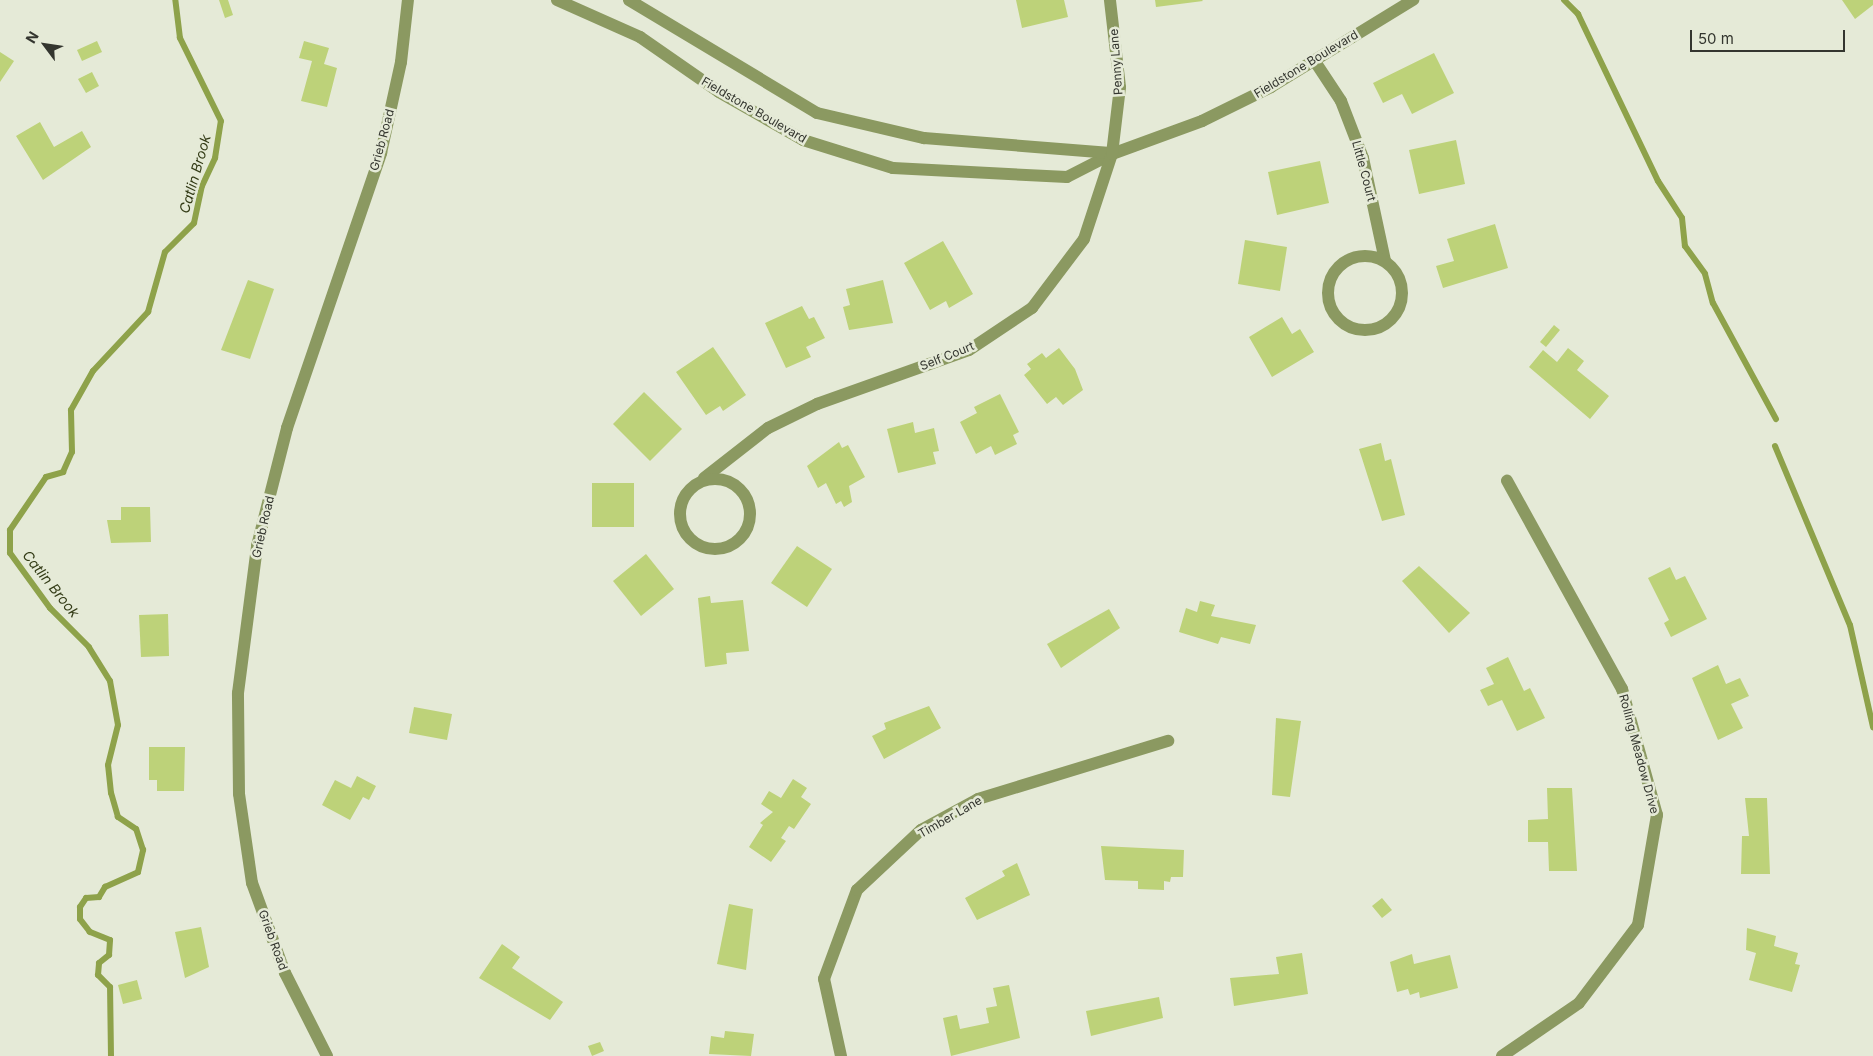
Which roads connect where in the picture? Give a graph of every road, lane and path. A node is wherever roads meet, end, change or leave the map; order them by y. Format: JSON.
{"nodes":[{"id":1,"x":408,"y":0,"type":"edge"},
{"id":2,"x":558,"y":0,"type":"edge"},
{"id":3,"x":630,"y":0,"type":"edge"},
{"id":4,"x":1110,"y":0,"type":"edge"},
{"id":5,"x":1413,"y":0,"type":"edge"},
{"id":6,"x":1314,"y":60,"type":"junction"},
{"id":7,"x":1112,"y":154,"type":"junction"},
{"id":8,"x":1385,"y":261,"type":"junction"},
{"id":9,"x":704,"y":478,"type":"junction"},
{"id":10,"x":1507,"y":480,"type":"dead end"},
{"id":11,"x":1168,"y":741,"type":"dead end"},
{"id":12,"x":327,"y":1056,"type":"edge"},
{"id":13,"x":841,"y":1056,"type":"edge"},
{"id":14,"x":1502,"y":1056,"type":"edge"}],
"edges":[{"from":1,"to":12,"type":"street","name":"Grieb Road"},
{"from":2,"to":7,"type":"street","name":"Fieldstone Boulevard"},
{"from":3,"to":7,"type":"street","name":"Fieldstone Boulevard"},
{"from":4,"to":7,"type":"street","name":"Penny Lane"},
{"from":5,"to":6,"type":"street","name":"Fieldstone Boulevard"},
{"from":6,"to":7,"type":"street","name":"Fieldstone Boulevard"},
{"from":6,"to":8,"type":"street","name":"Little Court"},
{"from":7,"to":9,"type":"street","name":"Self Court"},
{"from":8,"to":8,"type":"street","name":"Little Court"},
{"from":9,"to":9,"type":"street","name":"Self Court"},
{"from":10,"to":14,"type":"street","name":"Rolling Meadow Drive"},
{"from":11,"to":13,"type":"street","name":"Timber Lane"}]}
